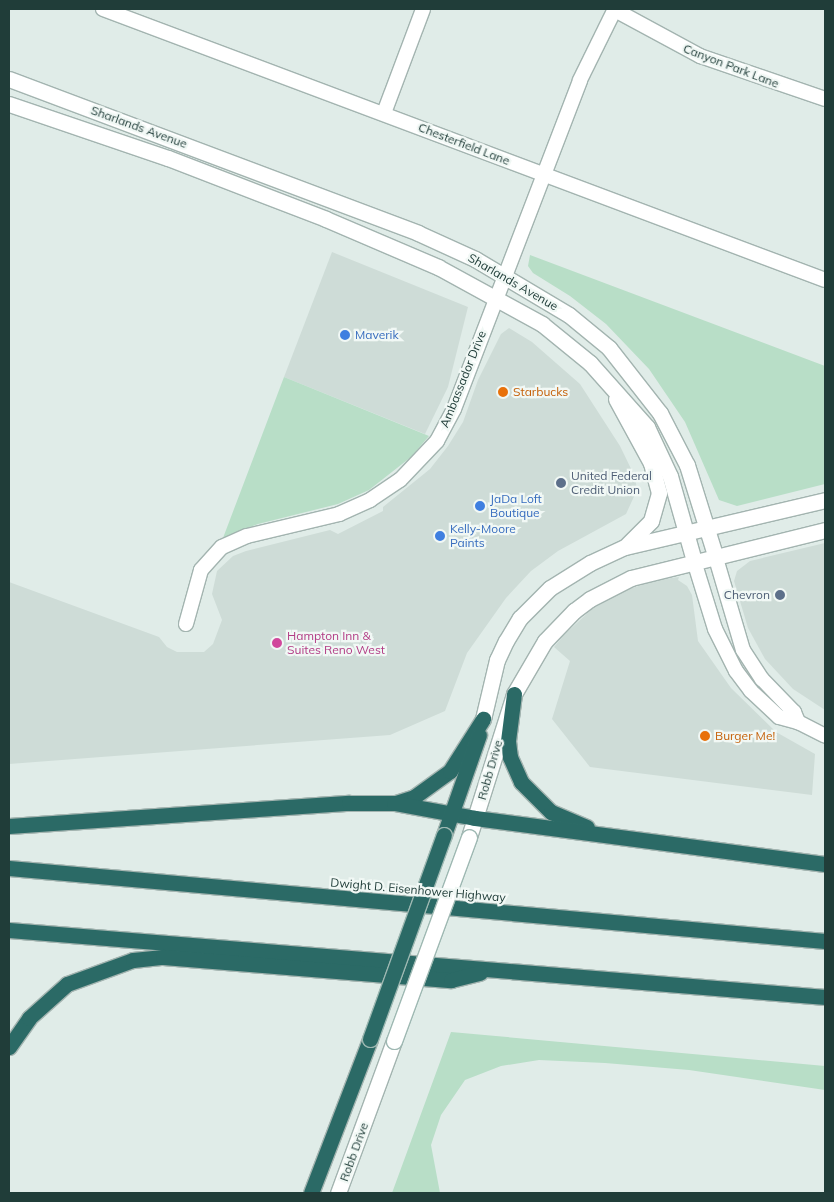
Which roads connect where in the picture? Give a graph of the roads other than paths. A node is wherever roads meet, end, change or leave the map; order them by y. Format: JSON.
{"nodes":[{"id":1,"x":103,"y":9,"type":"edge"},
{"id":2,"x":423,"y":9,"type":"edge"},
{"id":3,"x":615,"y":9,"type":"edge"},
{"id":4,"x":9,"y":78,"type":"edge"},
{"id":5,"x":825,"y":99,"type":"edge"},
{"id":6,"x":9,"y":104,"type":"edge"},
{"id":7,"x":384,"y":113,"type":"junction"},
{"id":8,"x":544,"y":175,"type":"junction"},
{"id":9,"x":503,"y":275,"type":"junction"},
{"id":10,"x":825,"y":280,"type":"edge"},
{"id":11,"x":495,"y":296,"type":"junction"},
{"id":12,"x":606,"y":380,"type":"junction"},
{"id":13,"x":825,"y":500,"type":"edge"},
{"id":14,"x":708,"y":528,"type":"junction"},
{"id":15,"x":825,"y":530,"type":"edge"},
{"id":16,"x":687,"y":532,"type":"junction"},
{"id":17,"x":625,"y":547,"type":"junction"},
{"id":18,"x":715,"y":555,"type":"junction"},
{"id":19,"x":694,"y":561,"type":"junction"},
{"id":20,"x":186,"y":624,"type":"dead end"},
{"id":21,"x":514,"y":694,"type":"junction"},
{"id":22,"x":482,"y":719,"type":"junction"},
{"id":23,"x":798,"y":722,"type":"junction"},
{"id":24,"x":825,"y":736,"type":"edge"},
{"id":25,"x":394,"y":804,"type":"junction"},
{"id":26,"x":452,"y":814,"type":"junction"},
{"id":27,"x":476,"y":818,"type":"junction"},
{"id":28,"x":9,"y":826,"type":"edge"},
{"id":29,"x":622,"y":837,"type":"junction"},
{"id":30,"x":825,"y":864,"type":"edge"},
{"id":31,"x":9,"y":868,"type":"edge"},
{"id":32,"x":9,"y":930,"type":"edge"},
{"id":33,"x":825,"y":941,"type":"edge"},
{"id":34,"x":493,"y":970,"type":"junction"},
{"id":35,"x":825,"y":997,"type":"edge"},
{"id":36,"x":9,"y":1047,"type":"edge"},
{"id":37,"x":311,"y":1193,"type":"edge"},
{"id":38,"x":338,"y":1193,"type":"edge"}],
"edges":[{"from":1,"to":7,"type":"street","name":"Chesterfield Lane"},
{"from":2,"to":7,"type":"street"},
{"from":3,"to":5,"type":"street","name":"Canyon Park Lane"},
{"from":3,"to":8,"type":"street","name":"Ambassador Drive"},
{"from":4,"to":9,"type":"main road","name":"Sharlands Avenue"},
{"from":6,"to":11,"type":"main road","name":"Sharlands Avenue"},
{"from":7,"to":8,"type":"street","name":"Chesterfield Lane"},
{"from":8,"to":9,"type":"street","name":"Ambassador Drive"},
{"from":8,"to":10,"type":"street","name":"Chesterfield Lane"},
{"from":9,"to":11,"type":"street","name":"Ambassador Drive"},
{"from":9,"to":14,"type":"main road","name":"Sharlands Avenue"},
{"from":11,"to":12,"type":"main road","name":"Sharlands Avenue"},
{"from":11,"to":20,"type":"street","name":"Ambassador Drive"},
{"from":12,"to":16,"type":"main road","name":"Sharlands Avenue"},
{"from":12,"to":17,"type":"main road"},
{"from":13,"to":14,"type":"main road"},
{"from":14,"to":16,"type":"main road"},
{"from":14,"to":18,"type":"main road","name":"Sharlands Avenue"},
{"from":15,"to":18,"type":"main road","name":"Robb Drive"},
{"from":16,"to":17,"type":"main road"},
{"from":16,"to":19,"type":"main road","name":"Sharlands Avenue"},
{"from":17,"to":22,"type":"main road"},
{"from":18,"to":19,"type":"main road","name":"Robb Drive"},
{"from":18,"to":23,"type":"street","name":"Sharlands Avenue"},
{"from":19,"to":21,"type":"main road","name":"Robb Drive"},
{"from":19,"to":23,"type":"street","name":"Sharlands Avenue"},
{"from":21,"to":27,"type":"main road","name":"Robb Drive"},
{"from":21,"to":29,"type":"highway"},
{"from":22,"to":25,"type":"highway"},
{"from":22,"to":26,"type":"highway"},
{"from":23,"to":24,"type":"street","name":"Sharlands Avenue"},
{"from":25,"to":26,"type":"highway"},
{"from":25,"to":28,"type":"highway"},
{"from":26,"to":27,"type":"highway"},
{"from":26,"to":37,"type":"highway","bridge":true},
{"from":27,"to":29,"type":"highway"},
{"from":27,"to":38,"type":"main road","name":"Robb Drive","bridge":true},
{"from":29,"to":30,"type":"highway"},
{"from":31,"to":33,"type":"highway","name":"Dwight D. Eisenhower Highway"},
{"from":32,"to":34,"type":"highway"},
{"from":34,"to":35,"type":"highway"},
{"from":34,"to":36,"type":"highway"}]}
